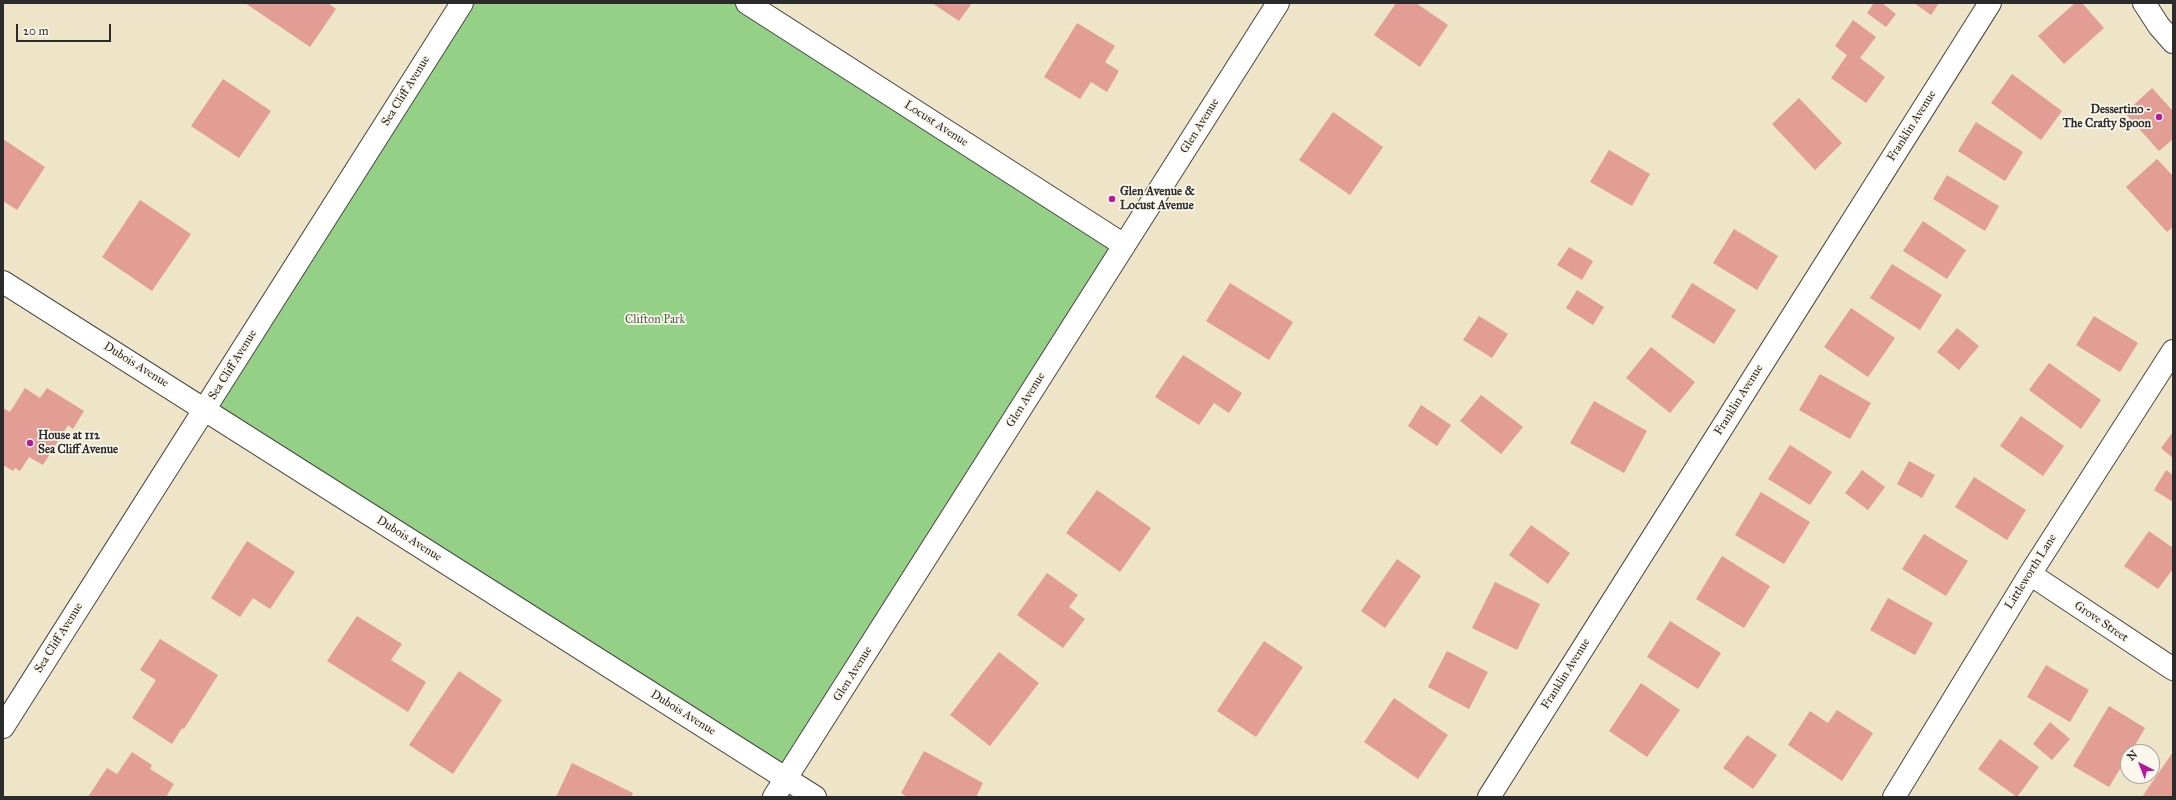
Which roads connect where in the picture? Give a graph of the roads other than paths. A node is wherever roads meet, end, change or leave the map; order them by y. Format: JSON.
{"nodes":[{"id":1,"x":462,"y":3,"type":"edge"},
{"id":2,"x":747,"y":3,"type":"edge"},
{"id":3,"x":1278,"y":3,"type":"edge"},
{"id":4,"x":1990,"y":3,"type":"edge"},
{"id":5,"x":2144,"y":3,"type":"edge"},
{"id":6,"x":2173,"y":42,"type":"edge"},
{"id":7,"x":1124,"y":245,"type":"junction"},
{"id":8,"x":3,"y":282,"type":"edge"},
{"id":9,"x":2173,"y":351,"type":"edge"},
{"id":10,"x":205,"y":409,"type":"junction"},
{"id":11,"x":2030,"y":574,"type":"junction"},
{"id":12,"x":2173,"y":669,"type":"edge"},
{"id":13,"x":3,"y":726,"type":"edge"},
{"id":14,"x":786,"y":778,"type":"junction"},
{"id":15,"x":774,"y":797,"type":"edge"},
{"id":16,"x":815,"y":797,"type":"edge"},
{"id":17,"x":1489,"y":797,"type":"edge"},
{"id":18,"x":1894,"y":797,"type":"edge"}],
"edges":[{"from":1,"to":10,"type":"street","name":"Sea Cliff Avenue"},
{"from":2,"to":7,"type":"street","name":"Locust Avenue"},
{"from":3,"to":7,"type":"street","name":"Glen Avenue"},
{"from":4,"to":17,"type":"street","name":"Franklin Avenue"},
{"from":5,"to":6,"type":"street"},
{"from":7,"to":14,"type":"street","name":"Glen Avenue"},
{"from":8,"to":10,"type":"street","name":"Dubois Avenue"},
{"from":9,"to":11,"type":"street","name":"Littleworth Lane"},
{"from":10,"to":13,"type":"street","name":"Sea Cliff Avenue"},
{"from":10,"to":14,"type":"street","name":"Dubois Avenue"},
{"from":11,"to":12,"type":"street","name":"Grove Street"},
{"from":11,"to":18,"type":"street","name":"Littleworth Lane"},
{"from":14,"to":15,"type":"street","name":"Glen Avenue"},
{"from":14,"to":16,"type":"street","name":"Dubois Avenue"}]}
